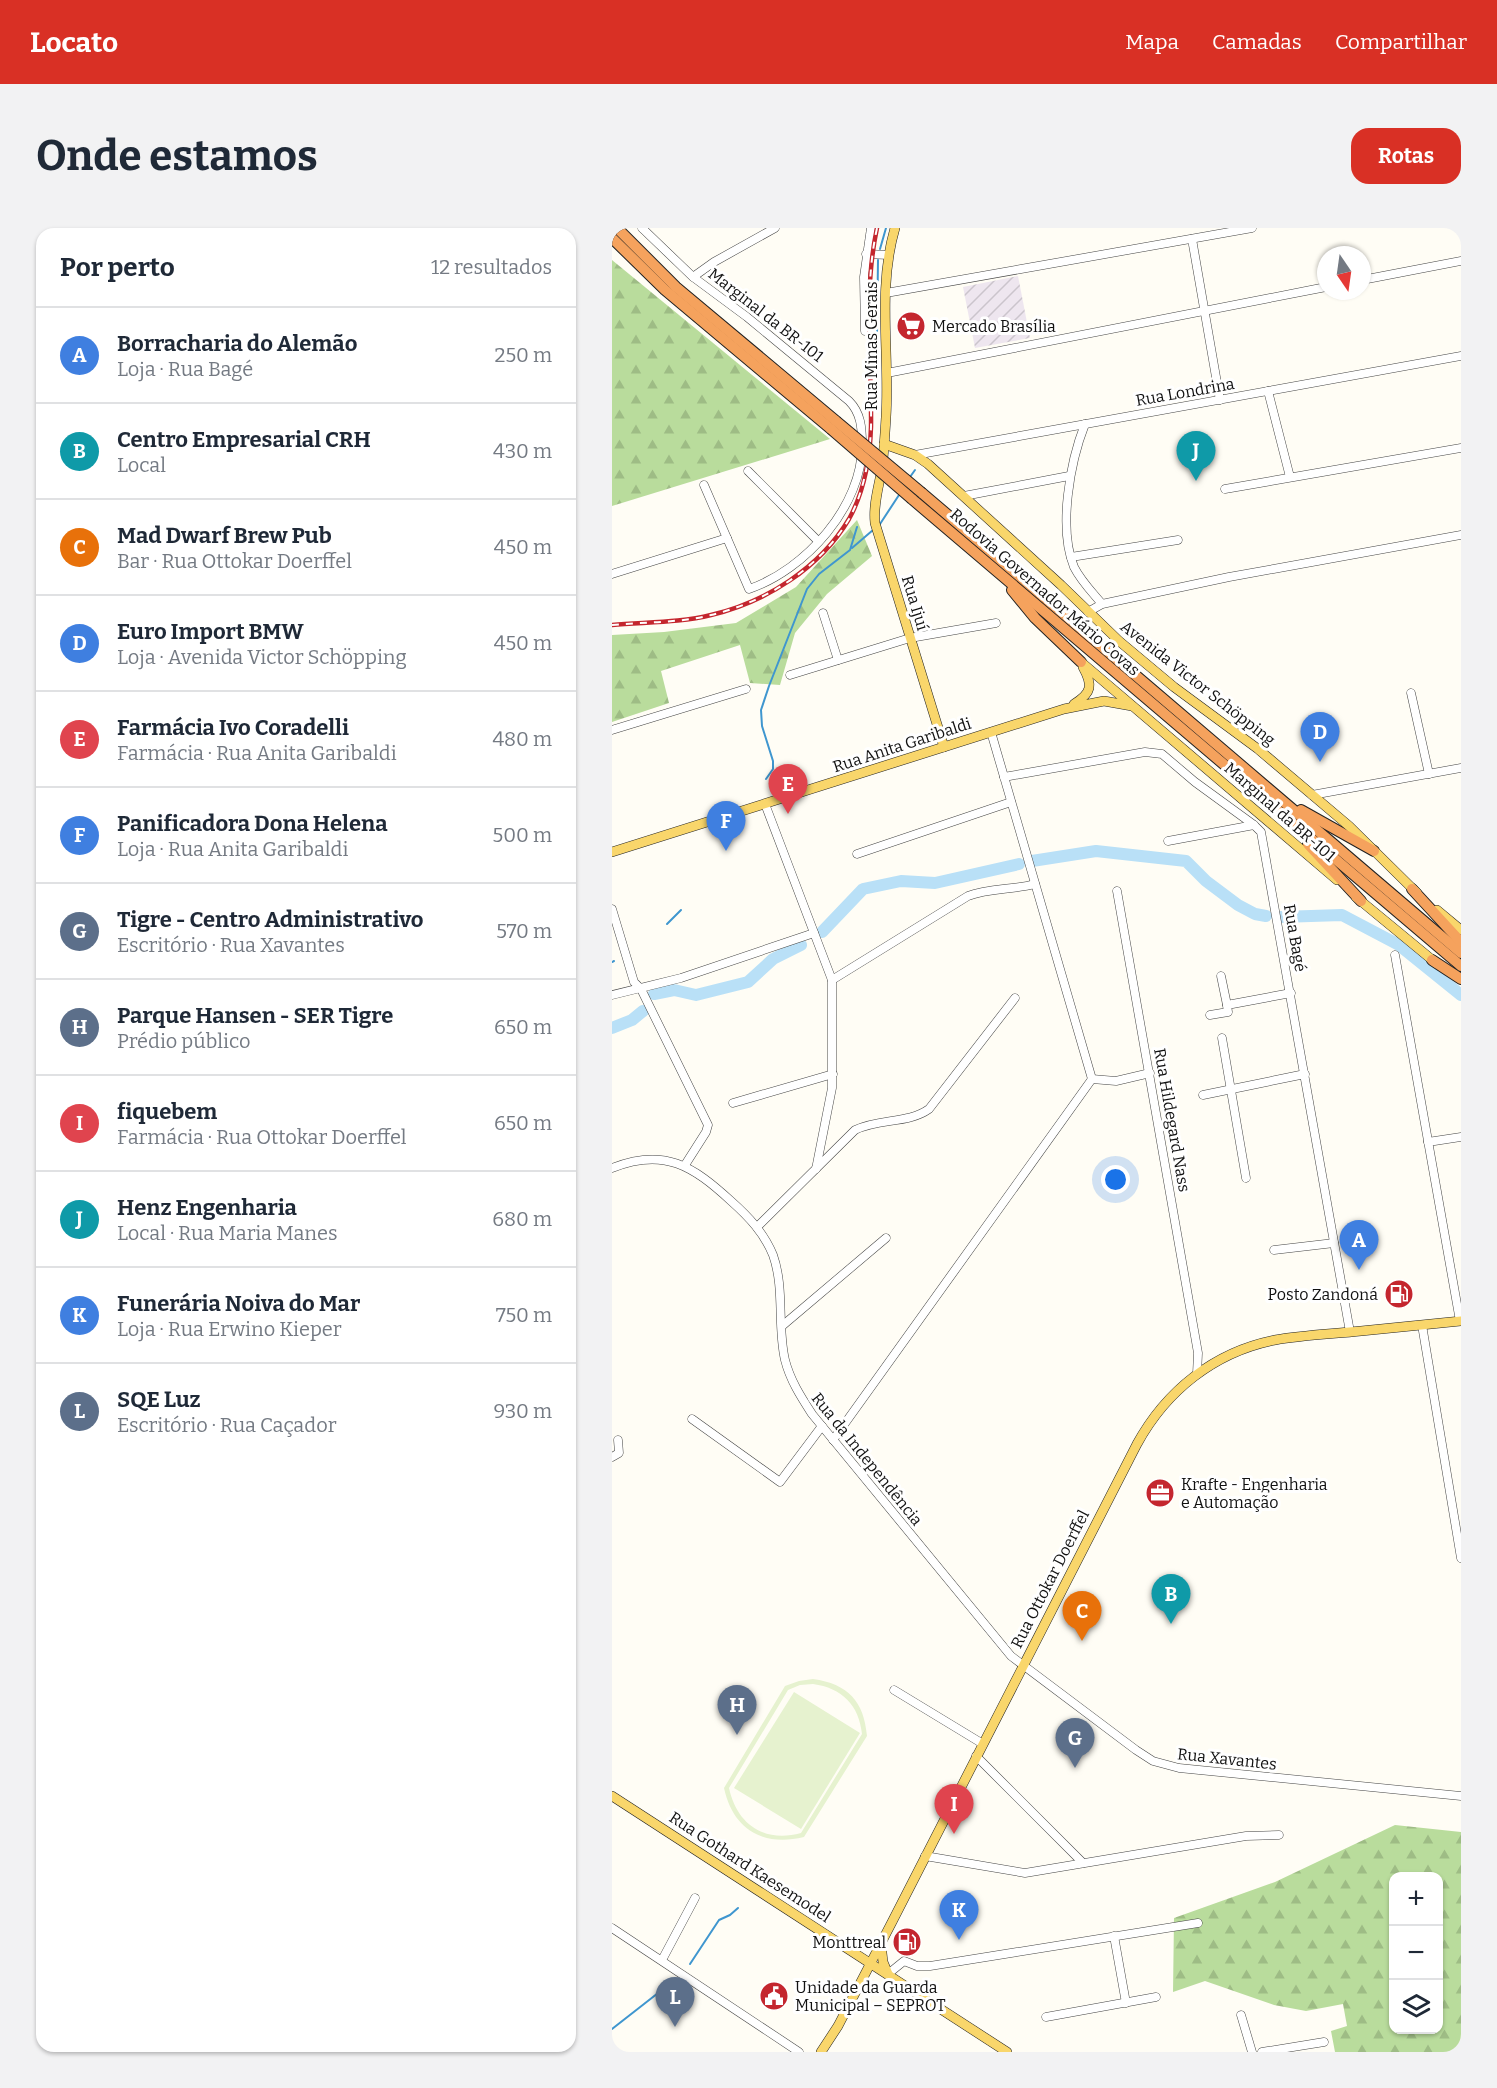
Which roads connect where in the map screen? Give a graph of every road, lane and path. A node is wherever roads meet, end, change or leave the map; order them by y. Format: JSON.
{"nodes":[{"id":1,"x":617,"y":228,"type":"edge"},
{"id":2,"x":642,"y":228,"type":"edge"},
{"id":3,"x":775,"y":228,"type":"edge"},
{"id":4,"x":871,"y":228,"type":"edge"},
{"id":5,"x":895,"y":228,"type":"edge"},
{"id":6,"x":1246,"y":228,"type":"edge"},
{"id":7,"x":612,"y":238,"type":"edge"},
{"id":8,"x":1192,"y":239,"type":"junction"},
{"id":9,"x":866,"y":254,"type":"junction"},
{"id":10,"x":889,"y":255,"type":"junction"},
{"id":11,"x":1461,"y":261,"type":"edge"},
{"id":12,"x":693,"y":277,"type":"junction"},
{"id":13,"x":1371,"y":278,"type":"edge"},
{"id":14,"x":1317,"y":289,"type":"edge"},
{"id":15,"x":886,"y":293,"type":"junction"},
{"id":16,"x":1205,"y":310,"type":"junction"},
{"id":17,"x":865,"y":331,"type":"dead end"},
{"id":18,"x":1461,"y":356,"type":"edge"},
{"id":19,"x":887,"y":373,"type":"junction"},
{"id":20,"x":1268,"y":391,"type":"junction"},
{"id":21,"x":1220,"y":400,"type":"junction"},
{"id":22,"x":1085,"y":424,"type":"junction"},
{"id":23,"x":833,"y":425,"type":"junction"},
{"id":24,"x":884,"y":444,"type":"junction"},
{"id":25,"x":1461,"y":450,"type":"edge"},
{"id":26,"x":915,"y":455,"type":"junction"},
{"id":27,"x":882,"y":466,"type":"joint"},
{"id":28,"x":748,"y":471,"type":"dead end"},
{"id":29,"x":1069,"y":476,"type":"junction"},
{"id":30,"x":1290,"y":477,"type":"junction"},
{"id":31,"x":704,"y":485,"type":"dead end"},
{"id":32,"x":1225,"y":489,"type":"dead end"},
{"id":33,"x":917,"y":496,"type":"junction"},
{"id":34,"x":963,"y":496,"type":"junction"},
{"id":35,"x":1461,"y":535,"type":"edge"},
{"id":36,"x":727,"y":538,"type":"junction"},
{"id":37,"x":1178,"y":540,"type":"dead end"},
{"id":38,"x":818,"y":541,"type":"junction"},
{"id":39,"x":1071,"y":557,"type":"junction"},
{"id":40,"x":995,"y":569,"type":"junction"},
{"id":41,"x":612,"y":574,"type":"edge"},
{"id":42,"x":1102,"y":604,"type":"junction"},
{"id":43,"x":1088,"y":612,"type":"junction"},
{"id":44,"x":824,"y":614,"type":"dead end"},
{"id":45,"x":996,"y":623,"type":"dead end"},
{"id":46,"x":910,"y":638,"type":"junction"},
{"id":47,"x":838,"y":660,"type":"junction"},
{"id":48,"x":1081,"y":662,"type":"junction"},
{"id":49,"x":790,"y":675,"type":"dead end"},
{"id":50,"x":746,"y":689,"type":"dead end"},
{"id":51,"x":1411,"y":693,"type":"dead end"},
{"id":52,"x":1132,"y":706,"type":"junction"},
{"id":53,"x":1064,"y":709,"type":"junction"},
{"id":54,"x":612,"y":730,"type":"edge"},
{"id":55,"x":991,"y":732,"type":"junction"},
{"id":56,"x":944,"y":747,"type":"junction"},
{"id":57,"x":1461,"y":768,"type":"edge"},
{"id":58,"x":1429,"y":774,"type":"junction"},
{"id":59,"x":1004,"y":777,"type":"junction"},
{"id":60,"x":1312,"y":795,"type":"junction"},
{"id":61,"x":1011,"y":802,"type":"junction"},
{"id":62,"x":1277,"y":803,"type":"junction"},
{"id":63,"x":765,"y":804,"type":"junction"},
{"id":64,"x":1254,"y":825,"type":"junction"},
{"id":65,"x":1168,"y":841,"type":"dead end"},
{"id":66,"x":1374,"y":850,"type":"junction"},
{"id":67,"x":612,"y":852,"type":"edge"},
{"id":68,"x":857,"y":854,"type":"dead end"},
{"id":69,"x":1035,"y":884,"type":"junction"},
{"id":70,"x":1412,"y":888,"type":"junction"},
{"id":71,"x":1117,"y":891,"type":"dead end"},
{"id":72,"x":1361,"y":901,"type":"junction"},
{"id":73,"x":612,"y":909,"type":"edge"},
{"id":74,"x":1461,"y":930,"type":"edge"},
{"id":75,"x":814,"y":933,"type":"junction"},
{"id":76,"x":1461,"y":942,"type":"edge"},
{"id":77,"x":1461,"y":953,"type":"edge"},
{"id":78,"x":1395,"y":955,"type":"dead end"},
{"id":79,"x":1432,"y":960,"type":"junction"},
{"id":80,"x":1461,"y":966,"type":"edge"},
{"id":81,"x":1221,"y":976,"type":"dead end"},
{"id":82,"x":1461,"y":979,"type":"edge"},
{"id":83,"x":832,"y":980,"type":"junction"},
{"id":84,"x":1461,"y":984,"type":"edge"},
{"id":85,"x":641,"y":989,"type":"junction"},
{"id":86,"x":1291,"y":993,"type":"junction"},
{"id":87,"x":612,"y":995,"type":"edge"},
{"id":88,"x":1015,"y":998,"type":"dead end"},
{"id":89,"x":1227,"y":1005,"type":"junction"},
{"id":90,"x":1210,"y":1015,"type":"dead end"},
{"id":91,"x":1222,"y":1038,"type":"dead end"},
{"id":92,"x":1150,"y":1073,"type":"junction"},
{"id":93,"x":833,"y":1074,"type":"junction"},
{"id":94,"x":1305,"y":1074,"type":"junction"},
{"id":95,"x":1092,"y":1079,"type":"junction"},
{"id":96,"x":1231,"y":1089,"type":"junction"},
{"id":97,"x":1203,"y":1095,"type":"dead end"},
{"id":98,"x":733,"y":1103,"type":"dead end"},
{"id":99,"x":1461,"y":1137,"type":"edge"},
{"id":100,"x":1428,"y":1142,"type":"junction"},
{"id":101,"x":685,"y":1165,"type":"junction"},
{"id":102,"x":612,"y":1167,"type":"edge"},
{"id":103,"x":816,"y":1169,"type":"junction"},
{"id":104,"x":1246,"y":1178,"type":"dead end"},
{"id":105,"x":757,"y":1227,"type":"junction"},
{"id":106,"x":886,"y":1238,"type":"dead end"},
{"id":107,"x":1334,"y":1243,"type":"junction"},
{"id":108,"x":1274,"y":1250,"type":"dead end"},
{"id":109,"x":1460,"y":1321,"type":"edge"},
{"id":110,"x":1422,"y":1325,"type":"junction"},
{"id":111,"x":782,"y":1326,"type":"junction"},
{"id":112,"x":1350,"y":1332,"type":"junction"},
{"id":113,"x":1198,"y":1353,"type":"junction"},
{"id":114,"x":1211,"y":1365,"type":"junction"},
{"id":115,"x":1197,"y":1374,"type":"junction"},
{"id":116,"x":692,"y":1419,"type":"dead end"},
{"id":117,"x":822,"y":1426,"type":"junction"},
{"id":118,"x":618,"y":1440,"type":"dead end"},
{"id":119,"x":833,"y":1440,"type":"junction"},
{"id":120,"x":612,"y":1457,"type":"edge"},
{"id":121,"x":1461,"y":1558,"type":"edge"},
{"id":122,"x":1023,"y":1665,"type":"junction"},
{"id":123,"x":894,"y":1690,"type":"dead end"},
{"id":124,"x":983,"y":1744,"type":"junction"},
{"id":125,"x":976,"y":1756,"type":"junction"},
{"id":126,"x":612,"y":1796,"type":"edge"},
{"id":127,"x":1461,"y":1796,"type":"edge"},
{"id":128,"x":1279,"y":1835,"type":"dead end"},
{"id":129,"x":925,"y":1856,"type":"junction"},
{"id":130,"x":1083,"y":1863,"type":"junction"},
{"id":131,"x":695,"y":1898,"type":"dead end"},
{"id":132,"x":1198,"y":1923,"type":"dead end"},
{"id":133,"x":612,"y":1928,"type":"edge"},
{"id":134,"x":1114,"y":1936,"type":"junction"},
{"id":135,"x":881,"y":1943,"type":"junction"},
{"id":136,"x":662,"y":1960,"type":"junction"},
{"id":137,"x":871,"y":1963,"type":"junction"},
{"id":138,"x":888,"y":1974,"type":"junction"},
{"id":139,"x":1156,"y":1998,"type":"dead end"},
{"id":140,"x":1126,"y":2003,"type":"junction"},
{"id":141,"x":1241,"y":2014,"type":"dead end"},
{"id":142,"x":1046,"y":2017,"type":"dead end"},
{"id":143,"x":1324,"y":2042,"type":"dead end"},
{"id":144,"x":799,"y":2052,"type":"edge"},
{"id":145,"x":821,"y":2052,"type":"edge"},
{"id":146,"x":1007,"y":2052,"type":"edge"},
{"id":147,"x":1252,"y":2052,"type":"edge"},
{"id":148,"x":1262,"y":2052,"type":"edge"}],
"edges":[{"from":1,"to":23,"type":"highway","name":"Rodovia Governador Mário Covas"},
{"from":2,"to":12,"type":"street","name":"Marginal da BR-101"},
{"from":3,"to":12,"type":"street"},
{"from":4,"to":9,"type":"street"},
{"from":5,"to":10,"type":"main road","name":"Rua Minas Gerais"},
{"from":6,"to":8,"type":"street"},
{"from":7,"to":23,"type":"highway","name":"Rodovia Governador Mário Covas"},
{"from":8,"to":15,"type":"street"},
{"from":8,"to":16,"type":"street"},
{"from":9,"to":10,"type":"street"},
{"from":9,"to":17,"type":"street"},
{"from":10,"to":15,"type":"main road","name":"Rua Minas Gerais"},
{"from":11,"to":13,"type":"street"},
{"from":12,"to":38,"type":"street","name":"Marginal da BR-101"},
{"from":14,"to":16,"type":"street"},
{"from":15,"to":19,"type":"main road","name":"Rua Minas Gerais"},
{"from":16,"to":19,"type":"street"},
{"from":16,"to":21,"type":"street"},
{"from":18,"to":20,"type":"street","name":"Rua Londrina"},
{"from":19,"to":24,"type":"main road","name":"Rua Minas Gerais"},
{"from":20,"to":21,"type":"street","name":"Rua Londrina"},
{"from":20,"to":30,"type":"street"},
{"from":21,"to":22,"type":"street","name":"Rua Londrina"},
{"from":22,"to":26,"type":"street","name":"Rua Londrina"},
{"from":22,"to":29,"type":"street"},
{"from":23,"to":33,"type":"highway","name":"Rodovia Governador Mário Covas","bridge":true},
{"from":24,"to":26,"type":"main road","name":"Avenida Victor Schöpping"},
{"from":24,"to":27,"type":"main road","name":"Rua Minas Gerais"},
{"from":25,"to":30,"type":"street"},
{"from":26,"to":34,"type":"main road","name":"Avenida Victor Schöpping"},
{"from":27,"to":46,"type":"main road","name":"Rua Ijuí"},
{"from":28,"to":38,"type":"street"},
{"from":29,"to":34,"type":"street"},
{"from":29,"to":39,"type":"street"},
{"from":30,"to":32,"type":"street"},
{"from":31,"to":36,"type":"street"},
{"from":33,"to":40,"type":"highway","name":"Rodovia Governador Mário Covas"},
{"from":33,"to":62,"type":"highway","name":"Rodovia Governador Mário Covas"},
{"from":34,"to":43,"type":"main road","name":"Avenida Victor Schöpping"},
{"from":35,"to":42,"type":"street"},
{"from":36,"to":38,"type":"street"},
{"from":36,"to":41,"type":"street"},
{"from":37,"to":39,"type":"street"},
{"from":39,"to":42,"type":"street"},
{"from":40,"to":48,"type":"highway"},
{"from":40,"to":62,"type":"highway","name":"Rodovia Governador Mário Covas"},
{"from":42,"to":43,"type":"street"},
{"from":43,"to":60,"type":"main road","name":"Avenida Victor Schöpping"},
{"from":44,"to":47,"type":"street"},
{"from":45,"to":46,"type":"street"},
{"from":46,"to":47,"type":"street"},
{"from":46,"to":56,"type":"main road","name":"Rua Ijuí"},
{"from":47,"to":49,"type":"street"},
{"from":48,"to":52,"type":"main road","name":"Marginal da BR-101"},
{"from":48,"to":53,"type":"main road","name":"Rua Anita Garibaldi"},
{"from":50,"to":54,"type":"street"},
{"from":51,"to":58,"type":"street"},
{"from":52,"to":53,"type":"main road","name":"Rua Anita Garibaldi"},
{"from":52,"to":72,"type":"main road","name":"Marginal da BR-101"},
{"from":53,"to":55,"type":"main road","name":"Rua Anita Garibaldi"},
{"from":55,"to":56,"type":"main road","name":"Rua Anita Garibaldi"},
{"from":55,"to":59,"type":"street"},
{"from":56,"to":63,"type":"main road","name":"Rua Anita Garibaldi"},
{"from":57,"to":58,"type":"street"},
{"from":58,"to":60,"type":"street"},
{"from":59,"to":61,"type":"street"},
{"from":59,"to":64,"type":"street"},
{"from":60,"to":66,"type":"main road","name":"Avenida Victor Schöpping"},
{"from":61,"to":68,"type":"street"},
{"from":61,"to":69,"type":"street"},
{"from":62,"to":66,"type":"highway"},
{"from":62,"to":72,"type":"highway"},
{"from":62,"to":77,"type":"highway","name":"Rodovia Governador Mário Covas"},
{"from":62,"to":80,"type":"highway","name":"Rodovia Governador Mário Covas"},
{"from":63,"to":67,"type":"main road","name":"Rua Anita Garibaldi"},
{"from":63,"to":75,"type":"street"},
{"from":64,"to":65,"type":"street"},
{"from":64,"to":86,"type":"street","name":"Rua Bagé"},
{"from":66,"to":70,"type":"main road","name":"Avenida Victor Schöpping"},
{"from":69,"to":83,"type":"street"},
{"from":69,"to":95,"type":"street"},
{"from":70,"to":74,"type":"main road","name":"Avenida Victor Schöpping"},
{"from":70,"to":76,"type":"highway"},
{"from":71,"to":92,"type":"street","name":"Rua Hildegard Nass"},
{"from":72,"to":79,"type":"main road","name":"Marginal da BR-101"},
{"from":73,"to":85,"type":"street"},
{"from":75,"to":83,"type":"street"},
{"from":75,"to":85,"type":"street"},
{"from":78,"to":100,"type":"street"},
{"from":79,"to":82,"type":"highway"},
{"from":79,"to":84,"type":"main road","name":"Marginal da BR-101"},
{"from":81,"to":89,"type":"street"},
{"from":83,"to":93,"type":"street"},
{"from":85,"to":87,"type":"street"},
{"from":85,"to":101,"type":"street"},
{"from":86,"to":89,"type":"street"},
{"from":86,"to":94,"type":"street","name":"Rua Bagé"},
{"from":88,"to":103,"type":"street"},
{"from":89,"to":90,"type":"street"},
{"from":91,"to":96,"type":"street"},
{"from":92,"to":95,"type":"street"},
{"from":92,"to":113,"type":"street","name":"Rua Hildegard Nass"},
{"from":93,"to":98,"type":"street"},
{"from":93,"to":103,"type":"street"},
{"from":94,"to":96,"type":"street"},
{"from":94,"to":107,"type":"street","name":"Rua Bagé"},
{"from":95,"to":119,"type":"street"},
{"from":96,"to":97,"type":"street"},
{"from":96,"to":104,"type":"street"},
{"from":99,"to":100,"type":"street"},
{"from":100,"to":109,"type":"street"},
{"from":101,"to":102,"type":"street","name":"Rua da Independência"},
{"from":101,"to":105,"type":"street","name":"Rua da Independência"},
{"from":103,"to":105,"type":"street"},
{"from":105,"to":111,"type":"street","name":"Rua da Independência"},
{"from":106,"to":111,"type":"street"},
{"from":107,"to":108,"type":"street"},
{"from":107,"to":112,"type":"street","name":"Rua Bagé"},
{"from":109,"to":110,"type":"main road","name":"Rua Ottokar Doerffel"},
{"from":110,"to":112,"type":"main road","name":"Rua Ottokar Doerffel"},
{"from":110,"to":121,"type":"street"},
{"from":111,"to":117,"type":"street","name":"Rua da Independência"},
{"from":112,"to":114,"type":"main road","name":"Rua Ottokar Doerffel"},
{"from":113,"to":114,"type":"street"},
{"from":113,"to":115,"type":"street","name":"Rua Hildegard Nass"},
{"from":114,"to":115,"type":"main road","name":"Rua Ottokar Doerffel"},
{"from":115,"to":122,"type":"main road","name":"Rua Ottokar Doerffel"},
{"from":116,"to":117,"type":"street"},
{"from":117,"to":119,"type":"street","name":"Rua da Independência"},
{"from":118,"to":120,"type":"street"},
{"from":119,"to":122,"type":"street","name":"Rua da Independência"},
{"from":122,"to":124,"type":"main road","name":"Rua Ottokar Doerffel"},
{"from":122,"to":127,"type":"street","name":"Rua Xavantes"},
{"from":123,"to":124,"type":"street"},
{"from":124,"to":125,"type":"main road","name":"Rua Ottokar Doerffel"},
{"from":125,"to":129,"type":"main road","name":"Rua Ottokar Doerffel"},
{"from":125,"to":130,"type":"street"},
{"from":126,"to":137,"type":"main road","name":"Rua Gothard Kaesemodel"},
{"from":128,"to":130,"type":"street"},
{"from":129,"to":130,"type":"street"},
{"from":129,"to":135,"type":"main road","name":"Rua Ottokar Doerffel"},
{"from":131,"to":136,"type":"street"},
{"from":132,"to":134,"type":"street"},
{"from":133,"to":136,"type":"street"},
{"from":134,"to":138,"type":"street"},
{"from":134,"to":140,"type":"street"},
{"from":135,"to":137,"type":"main road","name":"Rua Ottokar Doerffel"},
{"from":135,"to":138,"type":"main road"},
{"from":136,"to":144,"type":"street"},
{"from":137,"to":138,"type":"main road","name":"Rua Gothard Kaesemodel"},
{"from":137,"to":145,"type":"main road","name":"Rua Ottokar Doerffel"},
{"from":138,"to":146,"type":"main road","name":"Rua Gothard Kaesemodel"},
{"from":139,"to":140,"type":"street"},
{"from":140,"to":142,"type":"street"},
{"from":141,"to":147,"type":"street"},
{"from":143,"to":148,"type":"street"}]}
